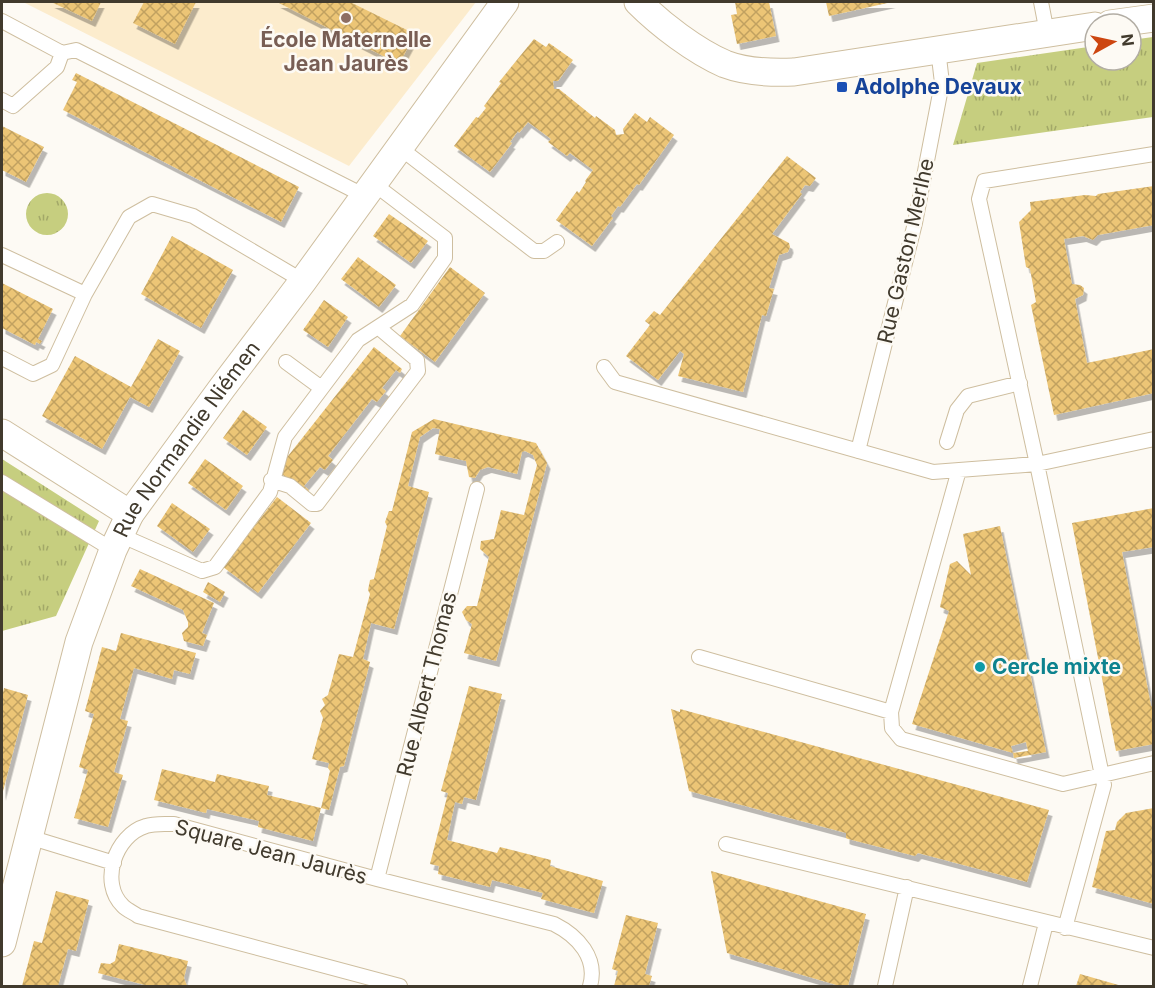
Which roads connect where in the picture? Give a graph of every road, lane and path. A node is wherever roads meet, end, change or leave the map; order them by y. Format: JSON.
{"nodes":[{"id":1,"x":505,"y":2,"type":"edge"},
{"id":2,"x":638,"y":2,"type":"edge"},
{"id":3,"x":1041,"y":2,"type":"edge"},
{"id":4,"x":2,"y":21,"type":"edge"},
{"id":5,"x":1083,"y":28,"type":"edge"},
{"id":6,"x":1047,"y":33,"type":"junction"},
{"id":7,"x":938,"y":49,"type":"junction"},
{"id":8,"x":62,"y":53,"type":"junction"},
{"id":9,"x":2,"y":100,"type":"edge"},
{"id":10,"x":400,"y":148,"type":"junction"},
{"id":11,"x":1154,"y":154,"type":"edge"},
{"id":12,"x":370,"y":190,"type":"junction"},
{"id":13,"x":557,"y":242,"type":"dead end"},
{"id":14,"x":2,"y":255,"type":"edge"},
{"id":15,"x":303,"y":281,"type":"junction"},
{"id":16,"x":85,"y":294,"type":"junction"},
{"id":17,"x":379,"y":328,"type":"junction"},
{"id":18,"x":2,"y":358,"type":"edge"},
{"id":19,"x":286,"y":362,"type":"dead end"},
{"id":20,"x":604,"y":368,"type":"dead end"},
{"id":21,"x":1020,"y":383,"type":"junction"},
{"id":22,"x":320,"y":387,"type":"junction"},
{"id":23,"x":2,"y":433,"type":"edge"},
{"id":24,"x":1154,"y":439,"type":"edge"},
{"id":25,"x":947,"y":442,"type":"dead end"},
{"id":26,"x":858,"y":451,"type":"junction"},
{"id":27,"x":1038,"y":464,"type":"junction"},
{"id":28,"x":959,"y":470,"type":"junction"},
{"id":29,"x":271,"y":480,"type":"junction"},
{"id":30,"x":2,"y":482,"type":"edge"},
{"id":31,"x":477,"y":489,"type":"dead end"},
{"id":32,"x":121,"y":533,"type":"junction"},
{"id":33,"x":699,"y":657,"type":"dead end"},
{"id":34,"x":891,"y":712,"type":"junction"},
{"id":35,"x":1154,"y":763,"type":"edge"},
{"id":36,"x":1102,"y":775,"type":"junction"},
{"id":37,"x":726,"y":844,"type":"dead end"},
{"id":38,"x":18,"y":846,"type":"edge"},
{"id":39,"x":114,"y":863,"type":"junction"},
{"id":40,"x":377,"y":879,"type":"junction"},
{"id":41,"x":907,"y":887,"type":"junction"},
{"id":42,"x":1046,"y":923,"type":"junction"},
{"id":43,"x":1065,"y":928,"type":"junction"},
{"id":44,"x":2,"y":943,"type":"edge"},
{"id":45,"x":1154,"y":948,"type":"edge"},
{"id":46,"x":400,"y":987,"type":"edge"},
{"id":47,"x":590,"y":987,"type":"edge"},
{"id":48,"x":885,"y":987,"type":"edge"},
{"id":49,"x":1030,"y":987,"type":"edge"}],
"edges":[{"from":1,"to":10,"type":"street","name":"Rue Normandie Niémen"},
{"from":2,"to":7,"type":"street"},
{"from":3,"to":6,"type":"lane"},
{"from":4,"to":8,"type":"lane"},
{"from":5,"to":6,"type":"street"},
{"from":6,"to":7,"type":"street"},
{"from":7,"to":26,"type":"lane","name":"Rue Gaston Merlhe"},
{"from":8,"to":9,"type":"lane"},
{"from":8,"to":12,"type":"lane"},
{"from":10,"to":12,"type":"street","name":"Rue Normandie Niémen"},
{"from":10,"to":13,"type":"lane"},
{"from":11,"to":21,"type":"lane"},
{"from":12,"to":15,"type":"street","name":"Rue Normandie Niémen"},
{"from":12,"to":17,"type":"lane"},
{"from":14,"to":16,"type":"lane"},
{"from":15,"to":16,"type":"lane"},
{"from":15,"to":32,"type":"street","name":"Rue Normandie Niémen"},
{"from":16,"to":18,"type":"lane"},
{"from":17,"to":22,"type":"lane"},
{"from":17,"to":29,"type":"lane"},
{"from":19,"to":22,"type":"lane"},
{"from":20,"to":26,"type":"lane"},
{"from":21,"to":25,"type":"lane"},
{"from":21,"to":27,"type":"lane"},
{"from":22,"to":29,"type":"lane"},
{"from":23,"to":32,"type":"street"},
{"from":24,"to":27,"type":"lane"},
{"from":26,"to":28,"type":"lane"},
{"from":27,"to":28,"type":"lane"},
{"from":27,"to":36,"type":"lane"},
{"from":28,"to":34,"type":"lane"},
{"from":29,"to":32,"type":"lane"},
{"from":30,"to":32,"type":"lane"},
{"from":31,"to":40,"type":"lane","name":"Rue Albert Thomas"},
{"from":32,"to":38,"type":"street","name":"Rue Normandie Niémen"},
{"from":33,"to":34,"type":"lane"},
{"from":34,"to":36,"type":"lane"},
{"from":35,"to":36,"type":"lane"},
{"from":36,"to":43,"type":"lane"},
{"from":37,"to":41,"type":"lane"},
{"from":38,"to":39,"type":"lane"},
{"from":38,"to":44,"type":"street","name":"Rue Normandie Niémen"},
{"from":39,"to":40,"type":"lane","name":"Square Jean Jaurès"},
{"from":39,"to":46,"type":"lane","name":"Square Jean Jaurès"},
{"from":40,"to":47,"type":"lane","name":"Square Jean Jaurès"},
{"from":41,"to":42,"type":"lane"},
{"from":41,"to":48,"type":"lane"},
{"from":42,"to":43,"type":"lane"},
{"from":42,"to":49,"type":"lane"},
{"from":43,"to":45,"type":"lane"}]}
